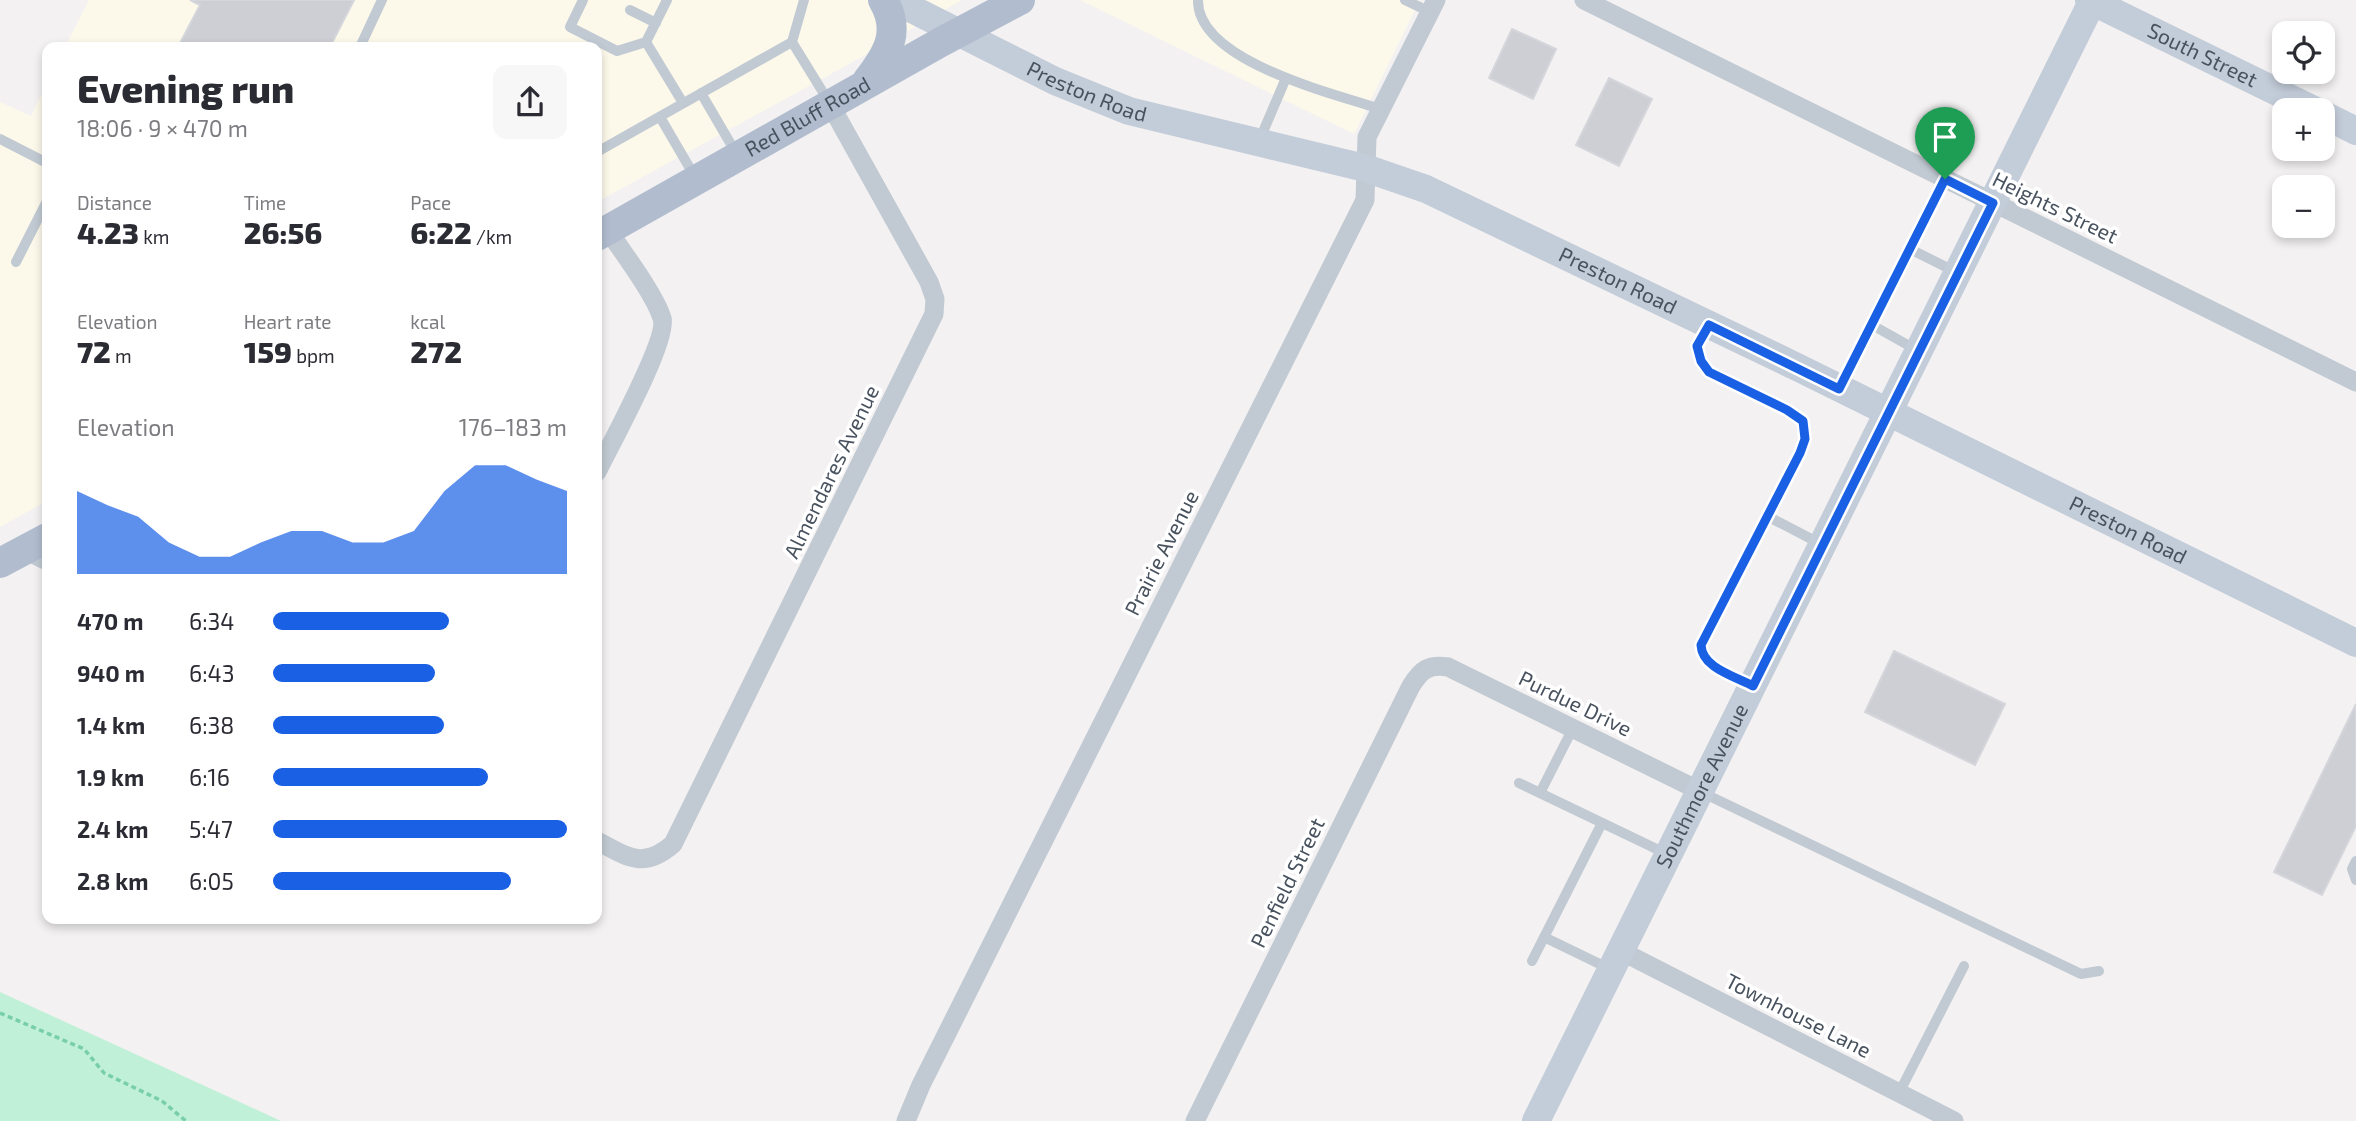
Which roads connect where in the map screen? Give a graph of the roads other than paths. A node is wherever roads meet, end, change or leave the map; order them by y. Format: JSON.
{"nodes":[{"id":1,"x":382,"y":0,"type":"edge"},
{"id":2,"x":583,"y":0,"type":"edge"},
{"id":3,"x":667,"y":0,"type":"edge"},
{"id":4,"x":804,"y":0,"type":"edge"},
{"id":5,"x":883,"y":0,"type":"edge"},
{"id":6,"x":894,"y":0,"type":"edge"},
{"id":7,"x":1020,"y":0,"type":"edge"},
{"id":8,"x":1198,"y":0,"type":"edge"},
{"id":9,"x":1405,"y":0,"type":"edge"},
{"id":10,"x":1584,"y":0,"type":"edge"},
{"id":11,"x":2091,"y":1,"type":"edge"},
{"id":12,"x":1433,"y":6,"type":"edge"},
{"id":13,"x":630,"y":10,"type":"dead end"},
{"id":14,"x":656,"y":23,"type":"junction"},
{"id":15,"x":960,"y":32,"type":"junction"},
{"id":16,"x":362,"y":42,"type":"edge"},
{"id":17,"x":599,"y":42,"type":"edge"},
{"id":18,"x":646,"y":42,"type":"junction"},
{"id":19,"x":792,"y":42,"type":"junction"},
{"id":20,"x":602,"y":43,"type":"edge"},
{"id":21,"x":1286,"y":78,"type":"junction"},
{"id":22,"x":863,"y":87,"type":"junction"},
{"id":23,"x":701,"y":93,"type":"junction"},
{"id":24,"x":2289,"y":98,"type":"edge"},
{"id":25,"x":683,"y":103,"type":"junction"},
{"id":26,"x":831,"y":106,"type":"junction"},
{"id":27,"x":1381,"y":109,"type":"junction"},
{"id":28,"x":660,"y":117,"type":"junction"},
{"id":29,"x":2335,"y":120,"type":"edge"},
{"id":30,"x":2356,"y":131,"type":"edge"},
{"id":31,"x":0,"y":139,"type":"edge"},
{"id":32,"x":1259,"y":143,"type":"junction"},
{"id":33,"x":602,"y":149,"type":"edge"},
{"id":34,"x":739,"y":157,"type":"junction"},
{"id":35,"x":42,"y":160,"type":"edge"},
{"id":36,"x":1365,"y":168,"type":"junction"},
{"id":37,"x":1945,"y":179,"type":"junction"},
{"id":38,"x":697,"y":181,"type":"junction"},
{"id":39,"x":1993,"y":203,"type":"junction"},
{"id":40,"x":42,"y":211,"type":"edge"},
{"id":41,"x":602,"y":233,"type":"edge"},
{"id":42,"x":1910,"y":249,"type":"junction"},
{"id":43,"x":16,"y":262,"type":"dead end"},
{"id":44,"x":1958,"y":272,"type":"junction"},
{"id":45,"x":1709,"y":325,"type":"junction"},
{"id":46,"x":1872,"y":326,"type":"junction"},
{"id":47,"x":1919,"y":351,"type":"junction"},
{"id":48,"x":2356,"y":382,"type":"edge"},
{"id":49,"x":1839,"y":389,"type":"junction"},
{"id":50,"x":1888,"y":413,"type":"junction"},
{"id":51,"x":602,"y":462,"type":"edge"},
{"id":52,"x":1767,"y":516,"type":"junction"},
{"id":53,"x":1823,"y":544,"type":"junction"},
{"id":54,"x":2356,"y":643,"type":"edge"},
{"id":55,"x":1426,"y":667,"type":"joint"},
{"id":56,"x":1753,"y":686,"type":"junction"},
{"id":57,"x":1573,"y":728,"type":"junction"},
{"id":58,"x":1519,"y":783,"type":"dead end"},
{"id":59,"x":1700,"y":792,"type":"junction"},
{"id":60,"x":1540,"y":793,"type":"junction"},
{"id":61,"x":1602,"y":823,"type":"junction"},
{"id":62,"x":602,"y":844,"type":"edge"},
{"id":63,"x":1669,"y":855,"type":"junction"},
{"id":64,"x":2356,"y":861,"type":"edge"},
{"id":65,"x":2356,"y":880,"type":"edge"},
{"id":66,"x":1544,"y":937,"type":"junction"},
{"id":67,"x":1616,"y":960,"type":"junction"},
{"id":68,"x":1532,"y":961,"type":"dead end"},
{"id":69,"x":1964,"y":966,"type":"dead end"},
{"id":70,"x":2099,"y":971,"type":"dead end"},
{"id":71,"x":1899,"y":1093,"type":"junction"},
{"id":72,"x":906,"y":1121,"type":"edge"},
{"id":73,"x":1195,"y":1121,"type":"edge"},
{"id":74,"x":1536,"y":1121,"type":"edge"},
{"id":75,"x":1954,"y":1121,"type":"edge"}],
"edges":[{"from":1,"to":16,"type":"lane"},
{"from":2,"to":17,"type":"lane"},
{"from":3,"to":14,"type":"lane"},
{"from":4,"to":19,"type":"lane"},
{"from":5,"to":22,"type":"main road"},
{"from":6,"to":15,"type":"main road","name":"Preston Road"},
{"from":7,"to":15,"type":"main road","name":"Red Bluff Road"},
{"from":8,"to":21,"type":"lane"},
{"from":9,"to":12,"type":"lane"},
{"from":10,"to":37,"type":"street","name":"Heights Street"},
{"from":11,"to":24,"type":"main road","name":"South Street"},
{"from":11,"to":39,"type":"main road","name":"Southmore Avenue"},
{"from":12,"to":27,"type":"street","name":"Prairie Avenue"},
{"from":13,"to":14,"type":"lane"},
{"from":14,"to":18,"type":"lane"},
{"from":15,"to":22,"type":"main road","name":"Red Bluff Road"},
{"from":15,"to":32,"type":"main road","name":"Preston Road"},
{"from":18,"to":20,"type":"lane"},
{"from":18,"to":25,"type":"lane"},
{"from":19,"to":23,"type":"lane"},
{"from":19,"to":26,"type":"lane"},
{"from":21,"to":27,"type":"lane"},
{"from":21,"to":32,"type":"lane"},
{"from":22,"to":26,"type":"main road","name":"Red Bluff Road"},
{"from":23,"to":25,"type":"lane"},
{"from":23,"to":34,"type":"lane"},
{"from":25,"to":28,"type":"lane"},
{"from":26,"to":34,"type":"main road","name":"Red Bluff Road"},
{"from":26,"to":62,"type":"street","name":"Almendares Avenue"},
{"from":27,"to":36,"type":"street","name":"Prairie Avenue"},
{"from":28,"to":33,"type":"lane"},
{"from":28,"to":38,"type":"lane"},
{"from":29,"to":30,"type":"main road"},
{"from":31,"to":35,"type":"lane"},
{"from":32,"to":36,"type":"main road","name":"Preston Road"},
{"from":34,"to":38,"type":"main road","name":"Red Bluff Road"},
{"from":36,"to":45,"type":"main road","name":"Preston Road"},
{"from":36,"to":72,"type":"street","name":"Prairie Avenue"},
{"from":37,"to":39,"type":"street","name":"Heights Street"},
{"from":37,"to":42,"type":"lane"},
{"from":38,"to":41,"type":"main road","name":"Red Bluff Road"},
{"from":39,"to":44,"type":"main road","name":"Southmore Avenue"},
{"from":39,"to":48,"type":"street","name":"Heights Street"},
{"from":40,"to":43,"type":"lane"},
{"from":41,"to":51,"type":"street"},
{"from":42,"to":44,"type":"lane"},
{"from":42,"to":46,"type":"lane"},
{"from":44,"to":47,"type":"main road","name":"Southmore Avenue"},
{"from":45,"to":49,"type":"main road","name":"Preston Road"},
{"from":45,"to":52,"type":"lane"},
{"from":46,"to":47,"type":"lane"},
{"from":46,"to":49,"type":"lane"},
{"from":47,"to":50,"type":"main road","name":"Southmore Avenue"},
{"from":49,"to":50,"type":"main road","name":"Preston Road"},
{"from":50,"to":53,"type":"main road","name":"Southmore Avenue"},
{"from":50,"to":54,"type":"main road","name":"Preston Road"},
{"from":52,"to":53,"type":"lane"},
{"from":52,"to":56,"type":"lane"},
{"from":53,"to":56,"type":"main road","name":"Southmore Avenue"},
{"from":55,"to":57,"type":"street","name":"Purdue Drive"},
{"from":55,"to":73,"type":"street","name":"Penfield Street"},
{"from":56,"to":59,"type":"main road","name":"Southmore Avenue"},
{"from":57,"to":59,"type":"street","name":"Purdue Drive"},
{"from":57,"to":60,"type":"lane"},
{"from":58,"to":60,"type":"lane"},
{"from":59,"to":63,"type":"main road","name":"Southmore Avenue"},
{"from":59,"to":70,"type":"lane"},
{"from":60,"to":61,"type":"lane"},
{"from":61,"to":63,"type":"lane"},
{"from":61,"to":66,"type":"lane"},
{"from":63,"to":67,"type":"main road","name":"Southmore Avenue"},
{"from":64,"to":65,"type":"lane"},
{"from":66,"to":67,"type":"lane"},
{"from":66,"to":68,"type":"lane"},
{"from":67,"to":71,"type":"street","name":"Townhouse Lane"},
{"from":67,"to":74,"type":"main road","name":"Southmore Avenue"},
{"from":69,"to":71,"type":"lane"},
{"from":71,"to":75,"type":"street","name":"Townhouse Lane"}]}
